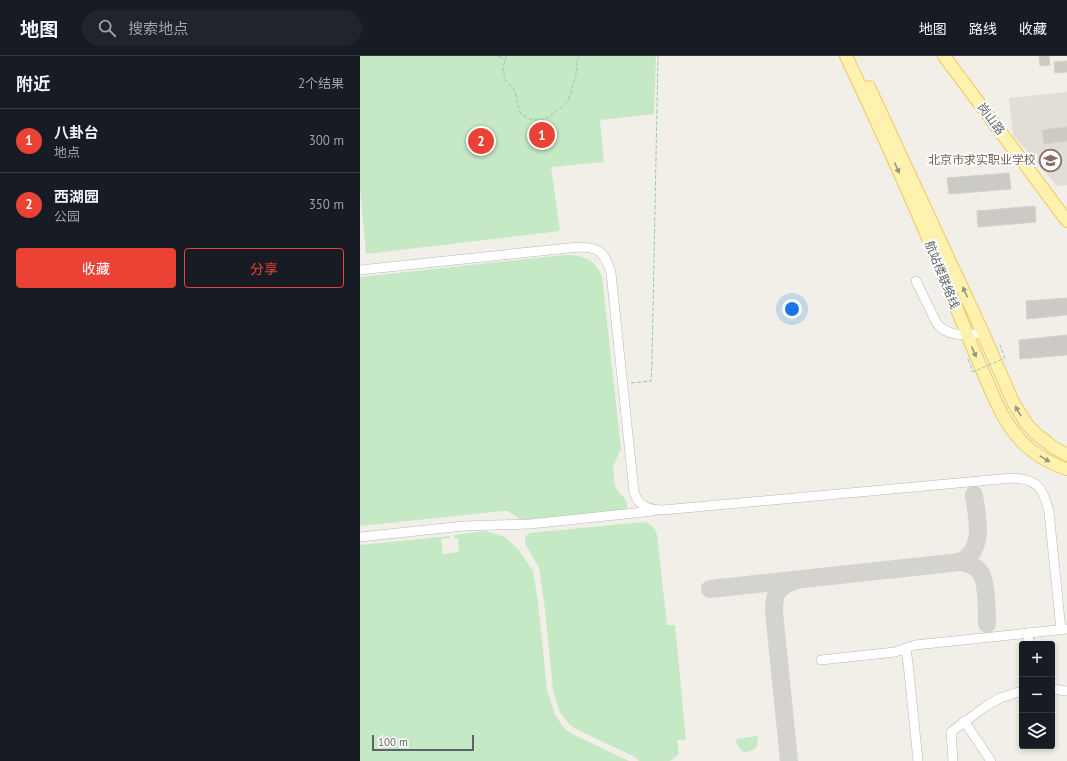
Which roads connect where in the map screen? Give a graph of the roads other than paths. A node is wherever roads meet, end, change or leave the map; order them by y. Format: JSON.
{"nodes":[{"id":1,"x":846,"y":56,"type":"edge"},
{"id":2,"x":855,"y":56,"type":"edge"},
{"id":3,"x":944,"y":56,"type":"edge"},
{"id":4,"x":1067,"y":221,"type":"edge"},
{"id":5,"x":360,"y":270,"type":"edge"},
{"id":6,"x":916,"y":281,"type":"dead end"},
{"id":7,"x":983,"y":333,"type":"junction"},
{"id":8,"x":966,"y":335,"type":"junction"},
{"id":9,"x":1067,"y":455,"type":"edge"},
{"id":10,"x":1067,"y":469,"type":"edge"},
{"id":11,"x":663,"y":510,"type":"junction"},
{"id":12,"x":360,"y":537,"type":"edge"},
{"id":13,"x":1064,"y":629,"type":"edge"},
{"id":14,"x":1028,"y":633,"type":"junction"},
{"id":15,"x":1029,"y":641,"type":"edge"},
{"id":16,"x":906,"y":648,"type":"junction"},
{"id":17,"x":821,"y":660,"type":"dead end"},
{"id":18,"x":1055,"y":689,"type":"edge"},
{"id":19,"x":1067,"y":691,"type":"edge"},
{"id":20,"x":1019,"y":692,"type":"edge"},
{"id":21,"x":964,"y":721,"type":"junction"},
{"id":22,"x":918,"y":761,"type":"edge"},
{"id":23,"x":953,"y":761,"type":"edge"},
{"id":24,"x":991,"y":761,"type":"edge"}],
"edges":[{"from":1,"to":8,"type":"main road","name":"航站楼联络线","one_way":true},
{"from":7,"to":2,"type":"main road","name":"航站楼联络线","one_way":true},
{"from":3,"to":4,"type":"main road","name":"岗山路"},
{"from":5,"to":11,"type":"lane"},
{"from":6,"to":8,"type":"lane"},
{"from":7,"to":8,"type":"lane"},
{"from":9,"to":7,"type":"main road","name":"航站楼联络线","one_way":true},
{"from":8,"to":10,"type":"main road","name":"航站楼联络线","one_way":true},
{"from":11,"to":12,"type":"lane"},
{"from":11,"to":13,"type":"lane"},
{"from":13,"to":14,"type":"lane"},
{"from":14,"to":15,"type":"lane"},
{"from":14,"to":16,"type":"lane"},
{"from":16,"to":17,"type":"lane"},
{"from":16,"to":22,"type":"lane"},
{"from":18,"to":19,"type":"lane"},
{"from":20,"to":21,"type":"lane"},
{"from":21,"to":23,"type":"lane"},
{"from":21,"to":24,"type":"lane"}]}
